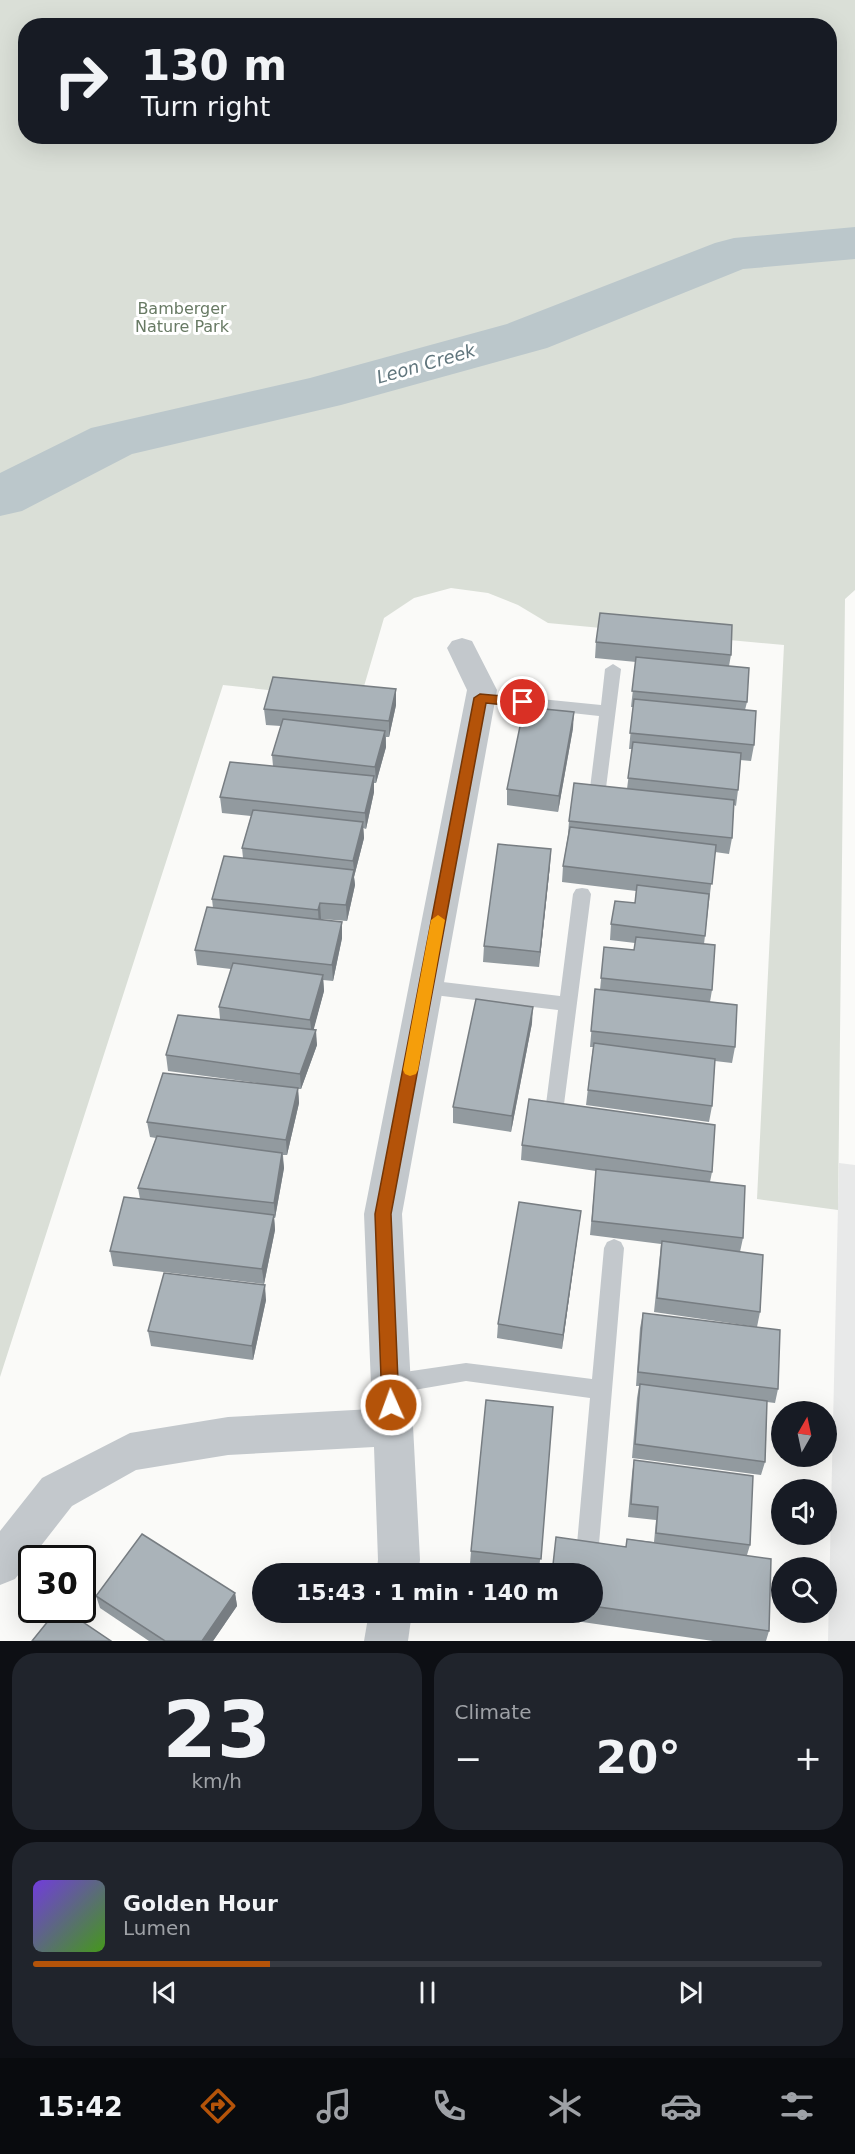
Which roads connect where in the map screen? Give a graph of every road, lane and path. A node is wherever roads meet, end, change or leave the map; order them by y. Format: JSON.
{"nodes":[{"id":1,"x":462,"y":648,"type":"dead end"},
{"id":2,"x":613,"y":669,"type":"dead end"},
{"id":3,"x":480,"y":698,"type":"junction"},
{"id":4,"x":608,"y":711,"type":"junction"},
{"id":5,"x":598,"y":788,"type":"edge"},
{"id":6,"x":582,"y":894,"type":"dead end"},
{"id":7,"x":426,"y":987,"type":"junction"},
{"id":8,"x":567,"y":1004,"type":"junction"},
{"id":9,"x":554,"y":1112,"type":"edge"},
{"id":10,"x":614,"y":1248,"type":"dead end"},
{"id":11,"x":390,"y":1384,"type":"junction"},
{"id":12,"x":602,"y":1390,"type":"junction"},
{"id":13,"x":392,"y":1427,"type":"junction"},
{"id":14,"x":588,"y":1544,"type":"edge"},
{"id":15,"x":399,"y":1563,"type":"edge"},
{"id":16,"x":0,"y":1564,"type":"edge"},
{"id":17,"x":389,"y":1623,"type":"edge"},
{"id":18,"x":387,"y":1641,"type":"edge"}],
"edges":[{"from":1,"to":3,"type":"street"},
{"from":2,"to":4,"type":"lane"},
{"from":3,"to":4,"type":"lane"},
{"from":3,"to":7,"type":"street"},
{"from":4,"to":5,"type":"lane"},
{"from":6,"to":8,"type":"lane"},
{"from":7,"to":8,"type":"lane"},
{"from":7,"to":11,"type":"street"},
{"from":8,"to":9,"type":"lane"},
{"from":10,"to":12,"type":"lane"},
{"from":11,"to":12,"type":"lane"},
{"from":11,"to":13,"type":"street"},
{"from":12,"to":14,"type":"lane"},
{"from":13,"to":15,"type":"street"},
{"from":13,"to":16,"type":"street"},
{"from":17,"to":18,"type":"street"}]}
